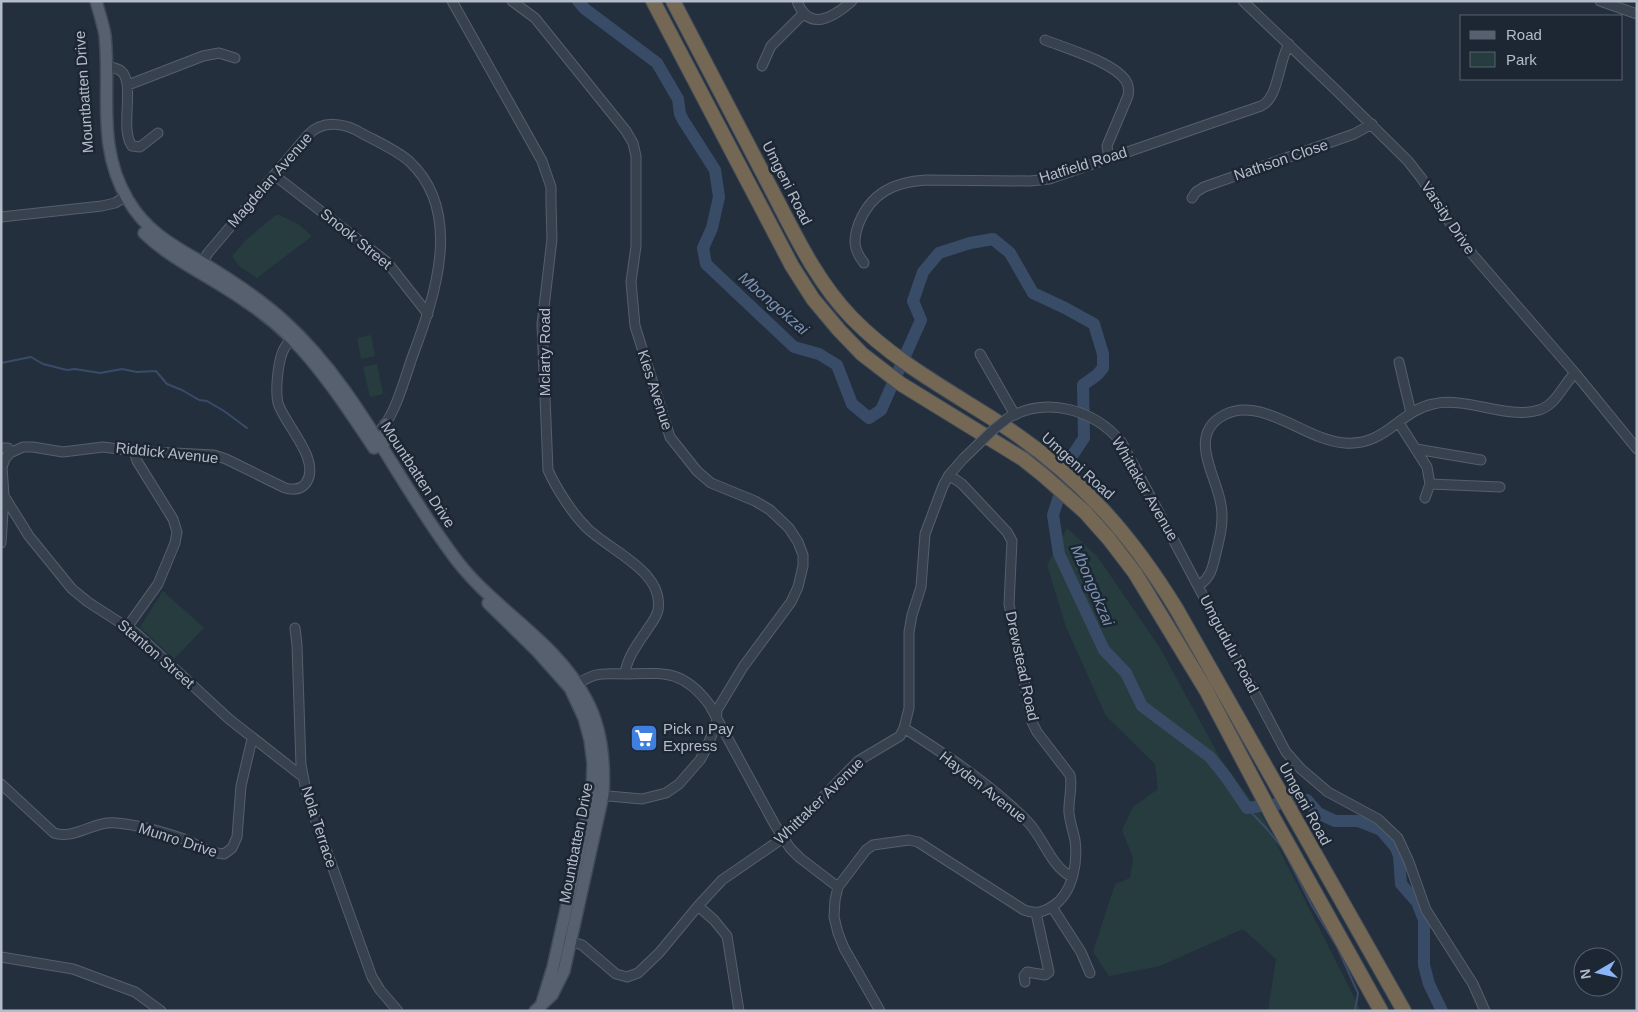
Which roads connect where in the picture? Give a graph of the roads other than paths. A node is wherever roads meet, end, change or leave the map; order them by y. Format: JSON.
{"nodes":[{"id":1,"x":89,"y":1,"type":"edge"},
{"id":2,"x":96,"y":1,"type":"edge"},
{"id":3,"x":452,"y":1,"type":"edge"},
{"id":4,"x":512,"y":1,"type":"edge"},
{"id":5,"x":653,"y":1,"type":"edge"},
{"id":6,"x":673,"y":1,"type":"edge"},
{"id":7,"x":797,"y":1,"type":"edge"},
{"id":8,"x":852,"y":1,"type":"edge"},
{"id":9,"x":1600,"y":1,"type":"edge"},
{"id":10,"x":1249,"y":3,"type":"edge"},
{"id":11,"x":803,"y":14,"type":"junction"},
{"id":12,"x":1637,"y":14,"type":"edge"},
{"id":13,"x":1045,"y":40,"type":"dead end"},
{"id":14,"x":1289,"y":44,"type":"junction"},
{"id":15,"x":235,"y":58,"type":"dead end"},
{"id":16,"x":106,"y":66,"type":"junction"},
{"id":17,"x":762,"y":66,"type":"dead end"},
{"id":18,"x":128,"y":85,"type":"junction"},
{"id":19,"x":1372,"y":124,"type":"junction"},
{"id":20,"x":158,"y":133,"type":"dead end"},
{"id":21,"x":1109,"y":158,"type":"junction"},
{"id":22,"x":274,"y":175,"type":"junction"},
{"id":23,"x":123,"y":198,"type":"junction"},
{"id":24,"x":1192,"y":198,"type":"dead end"},
{"id":25,"x":1,"y":218,"type":"edge"},
{"id":26,"x":864,"y":263,"type":"dead end"},
{"id":27,"x":199,"y":266,"type":"junction"},
{"id":28,"x":428,"y":314,"type":"junction"},
{"id":29,"x":294,"y":336,"type":"junction"},
{"id":30,"x":980,"y":354,"type":"dead end"},
{"id":31,"x":1399,"y":362,"type":"dead end"},
{"id":32,"x":1575,"y":373,"type":"junction"},
{"id":33,"x":1411,"y":413,"type":"junction"},
{"id":34,"x":1011,"y":417,"type":"junction"},
{"id":35,"x":1399,"y":423,"type":"junction"},
{"id":36,"x":386,"y":424,"type":"junction"},
{"id":37,"x":371,"y":436,"type":"junction"},
{"id":38,"x":382,"y":447,"type":"junction"},
{"id":39,"x":1,"y":448,"type":"edge"},
{"id":40,"x":1416,"y":449,"type":"junction"},
{"id":41,"x":1637,"y":449,"type":"edge"},
{"id":42,"x":134,"y":451,"type":"junction"},
{"id":43,"x":11,"y":452,"type":"junction"},
{"id":44,"x":1481,"y":460,"type":"dead end"},
{"id":45,"x":949,"y":475,"type":"junction"},
{"id":46,"x":1430,"y":484,"type":"junction"},
{"id":47,"x":1500,"y":487,"type":"dead end"},
{"id":48,"x":4,"y":496,"type":"junction"},
{"id":49,"x":1425,"y":498,"type":"dead end"},
{"id":50,"x":1,"y":543,"type":"edge"},
{"id":51,"x":1199,"y":586,"type":"junction"},
{"id":52,"x":128,"y":626,"type":"junction"},
{"id":53,"x":295,"y":628,"type":"dead end"},
{"id":54,"x":625,"y":674,"type":"junction"},
{"id":55,"x":574,"y":686,"type":"junction"},
{"id":56,"x":716,"y":716,"type":"junction"},
{"id":57,"x":904,"y":728,"type":"junction"},
{"id":58,"x":252,"y":739,"type":"junction"},
{"id":59,"x":303,"y":777,"type":"junction"},
{"id":60,"x":1,"y":784,"type":"edge"},
{"id":61,"x":598,"y":795,"type":"junction"},
{"id":62,"x":783,"y":838,"type":"junction"},
{"id":63,"x":1072,"y":877,"type":"junction"},
{"id":64,"x":838,"y":887,"type":"junction"},
{"id":65,"x":698,"y":906,"type":"junction"},
{"id":66,"x":1052,"y":907,"type":"junction"},
{"id":67,"x":1036,"y":913,"type":"junction"},
{"id":68,"x":565,"y":940,"type":"junction"},
{"id":69,"x":1,"y":957,"type":"edge"},
{"id":70,"x":1090,"y":973,"type":"dead end"},
{"id":71,"x":1025,"y":982,"type":"dead end"},
{"id":72,"x":538,"y":1008,"type":"edge"},
{"id":73,"x":160,"y":1011,"type":"edge"},
{"id":74,"x":398,"y":1011,"type":"edge"},
{"id":75,"x":739,"y":1011,"type":"edge"},
{"id":76,"x":880,"y":1011,"type":"edge"},
{"id":77,"x":1382,"y":1011,"type":"edge"},
{"id":78,"x":1404,"y":1011,"type":"edge"},
{"id":79,"x":1485,"y":1011,"type":"edge"}],
"edges":[{"from":1,"to":23,"type":"main road","name":"Mountbatten Drive"},
{"from":2,"to":16,"type":"main road","name":"Mountbatten Drive"},
{"from":3,"to":54,"type":"street","name":"Mclarty Road"},
{"from":4,"to":56,"type":"street","name":"Kies Avenue"},
{"from":5,"to":77,"type":"highway","name":"Umgeni Road"},
{"from":6,"to":78,"type":"highway","name":"Umgeni Road"},
{"from":7,"to":11,"type":"street"},
{"from":8,"to":11,"type":"street"},
{"from":9,"to":12,"type":"street"},
{"from":10,"to":14,"type":"street","name":"Varsity Drive"},
{"from":11,"to":17,"type":"street"},
{"from":13,"to":21,"type":"street"},
{"from":14,"to":19,"type":"street","name":"Varsity Drive"},
{"from":14,"to":21,"type":"street","name":"Hatfield Road"},
{"from":15,"to":18,"type":"street"},
{"from":16,"to":18,"type":"street"},
{"from":16,"to":23,"type":"main road","name":"Mountbatten Drive"},
{"from":18,"to":20,"type":"street"},
{"from":19,"to":24,"type":"street","name":"Nathson Close"},
{"from":19,"to":32,"type":"street","name":"Varsity Drive"},
{"from":21,"to":26,"type":"street","name":"Hatfield Road"},
{"from":22,"to":27,"type":"street","name":"Magdelan Avenue"},
{"from":22,"to":28,"type":"street","name":"Snook Street"},
{"from":22,"to":28,"type":"street","name":"Magdelan Avenue"},
{"from":23,"to":25,"type":"street"},
{"from":23,"to":27,"type":"main road","name":"Mountbatten Drive"},
{"from":27,"to":29,"type":"main road","name":"Mountbatten Drive"},
{"from":28,"to":36,"type":"street","name":"Magdelan Avenue"},
{"from":29,"to":37,"type":"main road","name":"Mountbatten Drive"},
{"from":29,"to":42,"type":"street","name":"Riddick Avenue"},
{"from":30,"to":34,"type":"street"},
{"from":31,"to":33,"type":"street"},
{"from":32,"to":33,"type":"street","name":"Umgudulu Road"},
{"from":32,"to":41,"type":"street","name":"Varsity Drive"},
{"from":33,"to":35,"type":"street","name":"Umgudulu Road"},
{"from":34,"to":45,"type":"street","name":"Whittaker Avenue","bridge":true},
{"from":34,"to":51,"type":"street","name":"Whittaker Avenue"},
{"from":35,"to":40,"type":"street"},
{"from":35,"to":51,"type":"street","name":"Umgudulu Road"},
{"from":36,"to":37,"type":"street","name":"Magdelan Avenue"},
{"from":36,"to":38,"type":"main road"},
{"from":37,"to":38,"type":"main road","name":"Mountbatten Drive"},
{"from":37,"to":55,"type":"main road","name":"Mountbatten Drive"},
{"from":38,"to":55,"type":"main road","name":"Mountbatten Drive"},
{"from":39,"to":43,"type":"street"},
{"from":40,"to":44,"type":"street"},
{"from":40,"to":46,"type":"street"},
{"from":42,"to":43,"type":"street","name":"Riddick Avenue"},
{"from":42,"to":52,"type":"street"},
{"from":43,"to":48,"type":"street"},
{"from":45,"to":57,"type":"street","name":"Whittaker Avenue"},
{"from":45,"to":63,"type":"street","name":"Drewstead Road"},
{"from":46,"to":47,"type":"street"},
{"from":46,"to":49,"type":"street"},
{"from":48,"to":50,"type":"street"},
{"from":48,"to":52,"type":"street","name":"Stanton Street"},
{"from":51,"to":79,"type":"street","name":"Umgudulu Road"},
{"from":52,"to":58,"type":"street","name":"Stanton Street"},
{"from":53,"to":59,"type":"street","name":"Nola Terrace"},
{"from":54,"to":55,"type":"street"},
{"from":54,"to":56,"type":"street"},
{"from":55,"to":61,"type":"main road","name":"Mountbatten Drive"},
{"from":56,"to":61,"type":"street","name":"Kies Avenue"},
{"from":56,"to":62,"type":"street"},
{"from":57,"to":62,"type":"street","name":"Whittaker Avenue"},
{"from":57,"to":63,"type":"street","name":"Hayden Avenue"},
{"from":58,"to":59,"type":"street","name":"Stanton Street"},
{"from":58,"to":60,"type":"street","name":"Munro Drive"},
{"from":59,"to":74,"type":"street","name":"Nola Terrace"},
{"from":61,"to":68,"type":"main road","name":"Mountbatten Drive"},
{"from":62,"to":64,"type":"street"},
{"from":62,"to":65,"type":"street","name":"Whittaker Avenue"},
{"from":63,"to":66,"type":"street","name":"Drewstead Road"},
{"from":64,"to":67,"type":"street"},
{"from":64,"to":76,"type":"street"},
{"from":65,"to":68,"type":"street","name":"Whittaker Avenue"},
{"from":65,"to":75,"type":"street"},
{"from":66,"to":67,"type":"street"},
{"from":66,"to":70,"type":"street"},
{"from":67,"to":71,"type":"street"},
{"from":68,"to":72,"type":"main road","name":"Mountbatten Drive"},
{"from":69,"to":73,"type":"street"}]}
